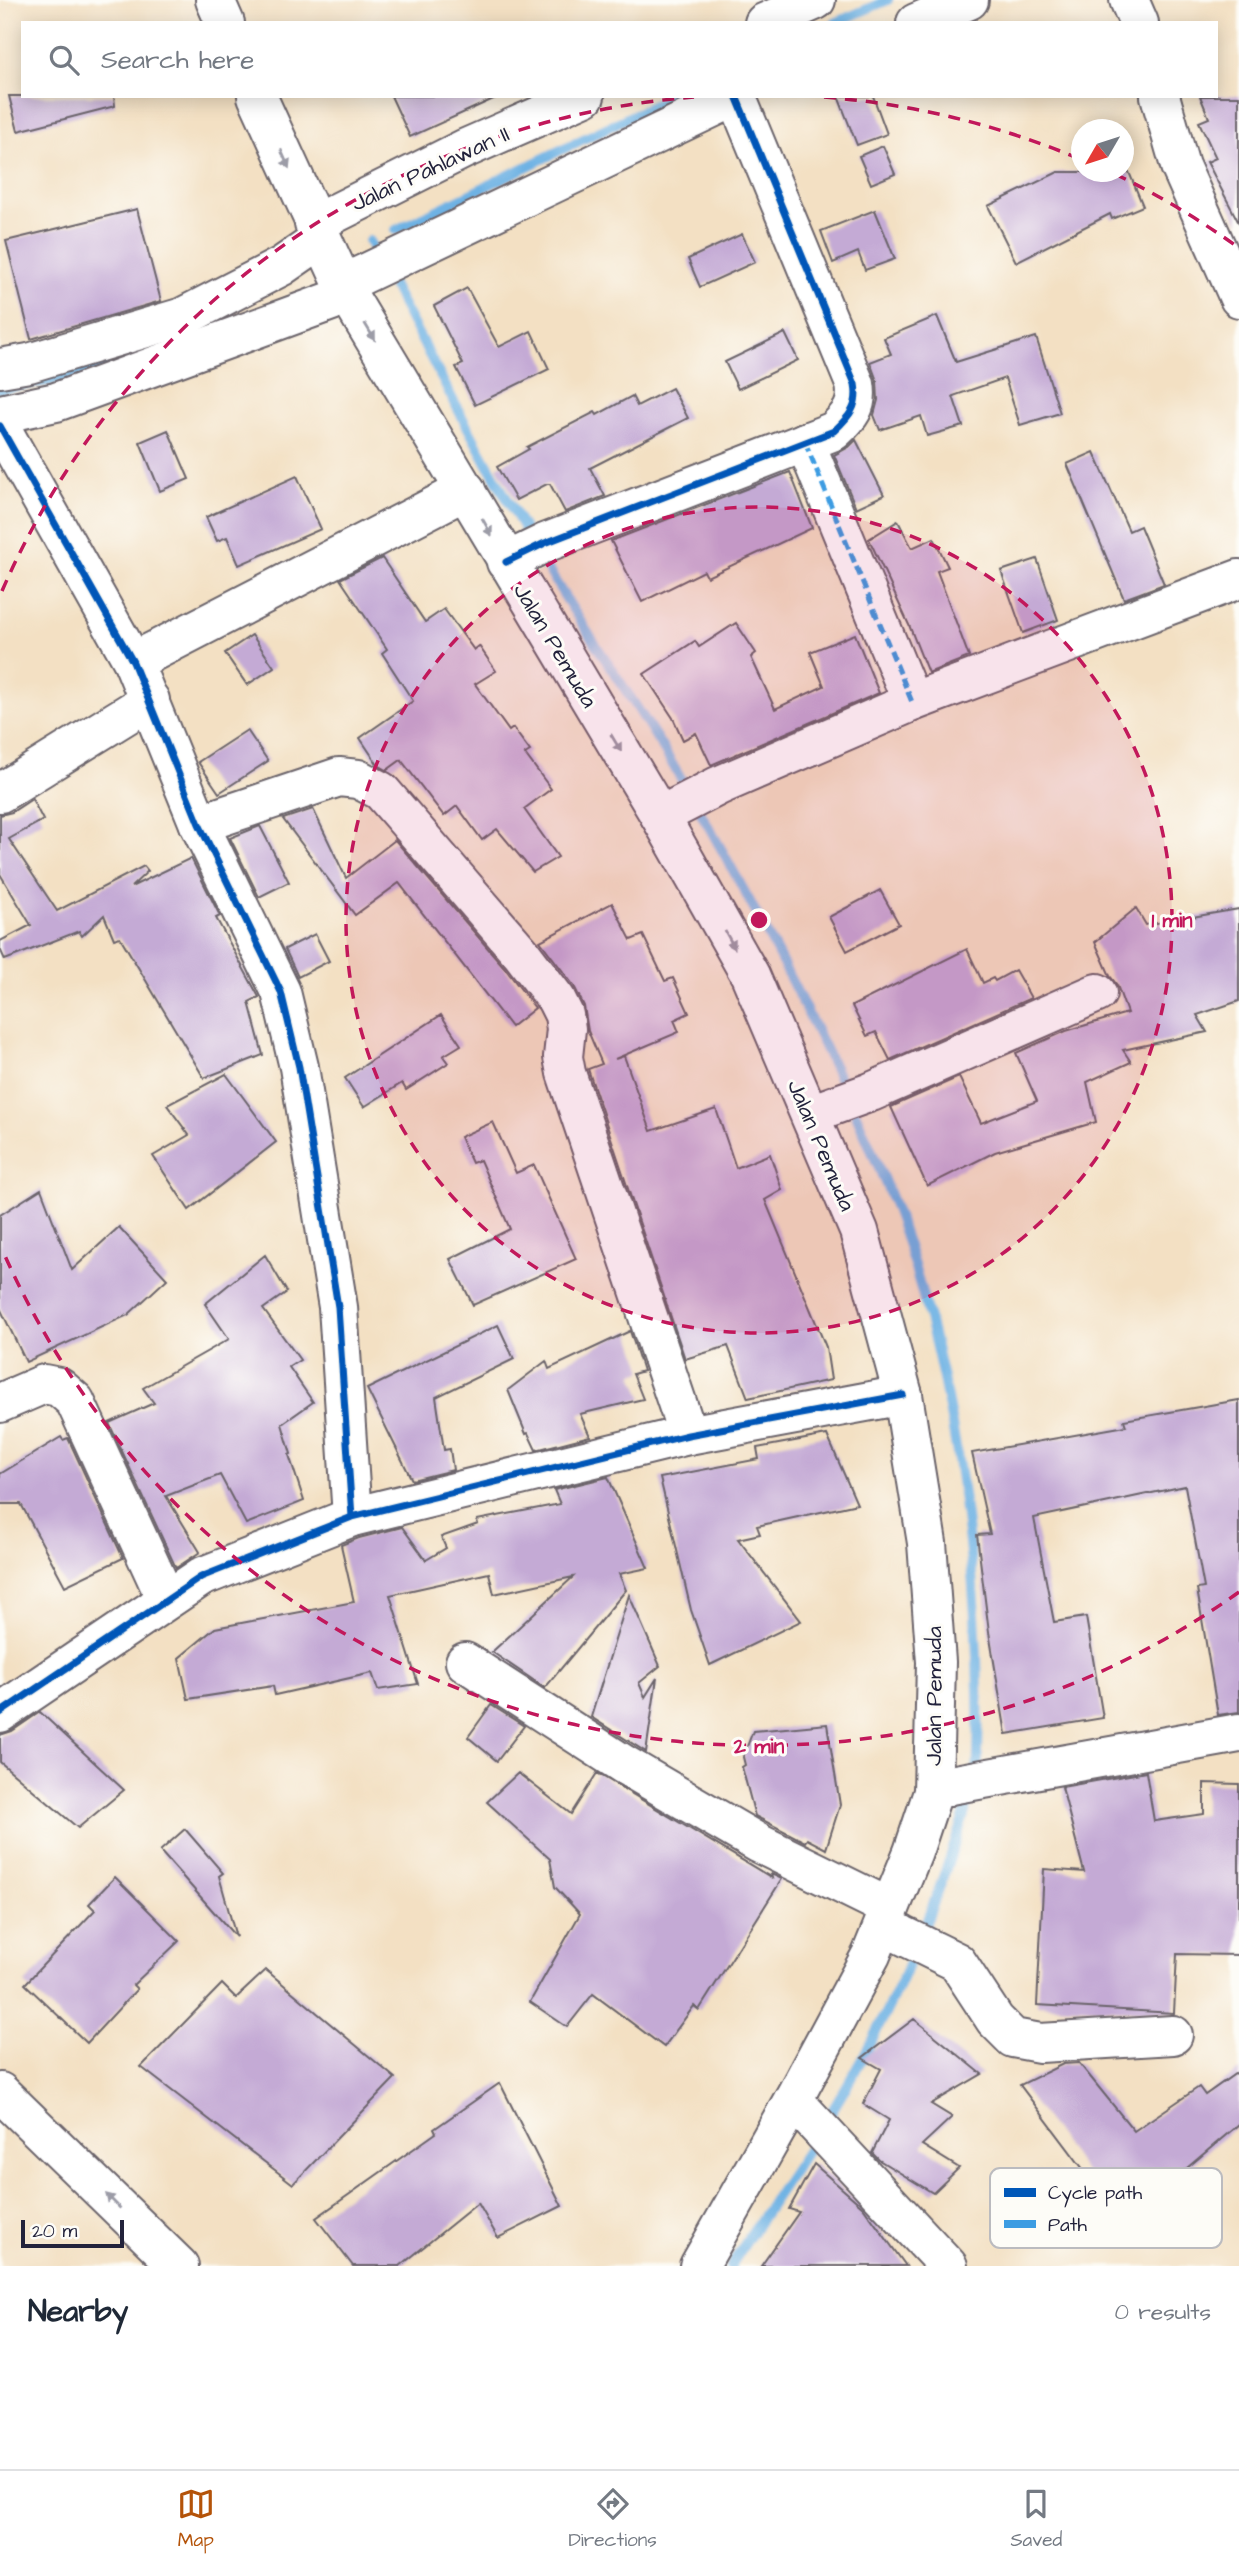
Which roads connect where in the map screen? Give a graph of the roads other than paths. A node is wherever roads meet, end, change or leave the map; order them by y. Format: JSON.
{"nodes":[{"id":1,"x":215,"y":0,"type":"edge"},
{"id":2,"x":816,"y":0,"type":"edge"},
{"id":3,"x":969,"y":0,"type":"edge"},
{"id":4,"x":1129,"y":0,"type":"edge"},
{"id":5,"x":224,"y":21,"type":"edge"},
{"id":6,"x":769,"y":21,"type":"edge"},
{"id":7,"x":921,"y":21,"type":"edge"},
{"id":8,"x":1138,"y":21,"type":"edge"},
{"id":9,"x":258,"y":98,"type":"edge"},
{"id":10,"x":580,"y":98,"type":"edge"},
{"id":11,"x":731,"y":98,"type":"edge"},
{"id":12,"x":737,"y":98,"type":"edge"},
{"id":13,"x":1161,"y":98,"type":"edge"},
{"id":14,"x":344,"y":261,"type":"junction"},
{"id":15,"x":1239,"y":298,"type":"edge"},
{"id":16,"x":0,"y":368,"type":"edge"},
{"id":17,"x":0,"y":414,"type":"edge"},
{"id":18,"x":0,"y":426,"type":"edge"},
{"id":19,"x":805,"y":442,"type":"junction"},
{"id":20,"x":466,"y":490,"type":"junction"},
{"id":21,"x":523,"y":554,"type":"junction"},
{"id":22,"x":1239,"y":579,"type":"edge"},
{"id":23,"x":133,"y":662,"type":"junction"},
{"id":24,"x":150,"y":700,"type":"junction"},
{"id":25,"x":912,"y":702,"type":"junction"},
{"id":26,"x":0,"y":793,"type":"edge"},
{"id":27,"x":671,"y":810,"type":"junction"},
{"id":28,"x":199,"y":824,"type":"junction"},
{"id":29,"x":1097,"y":993,"type":"dead end"},
{"id":30,"x":818,"y":1111,"type":"junction"},
{"id":31,"x":903,"y":1395,"type":"junction"},
{"id":32,"x":0,"y":1403,"type":"edge"},
{"id":33,"x":688,"y":1434,"type":"junction"},
{"id":34,"x":352,"y":1517,"type":"junction"},
{"id":35,"x":166,"y":1599,"type":"junction"},
{"id":36,"x":466,"y":1661,"type":"dead end"},
{"id":37,"x":0,"y":1713,"type":"edge"},
{"id":38,"x":1239,"y":1733,"type":"edge"},
{"id":39,"x":942,"y":1788,"type":"junction"},
{"id":40,"x":892,"y":1922,"type":"junction"},
{"id":41,"x":1173,"y":2035,"type":"dead end"},
{"id":42,"x":0,"y":2092,"type":"edge"},
{"id":43,"x":801,"y":2109,"type":"junction"},
{"id":44,"x":178,"y":2266,"type":"edge"},
{"id":45,"x":699,"y":2266,"type":"edge"},
{"id":46,"x":948,"y":2266,"type":"edge"}],
"edges":[{"from":1,"to":5,"type":"main road"},
{"from":2,"to":6,"type":"main road"},
{"from":3,"to":7,"type":"main road"},
{"from":4,"to":8,"type":"main road"},
{"from":9,"to":14,"type":"main road","name":"Jalan Pemuda","one_way":true},
{"from":10,"to":14,"type":"main road","name":"Jalan Pahlawan II"},
{"from":11,"to":14,"type":"main road"},
{"from":12,"to":19,"type":"main road"},
{"from":13,"to":15,"type":"main road"},
{"from":14,"to":16,"type":"main road"},
{"from":14,"to":17,"type":"main road"},
{"from":14,"to":20,"type":"main road","name":"Jalan Pemuda","one_way":true},
{"from":18,"to":23,"type":"main road"},
{"from":19,"to":21,"type":"main road"},
{"from":19,"to":25,"type":"main road"},
{"from":20,"to":21,"type":"main road","name":"Jalan Pemuda","one_way":true},
{"from":20,"to":23,"type":"main road"},
{"from":21,"to":27,"type":"main road","name":"Jalan Pemuda","one_way":true},
{"from":22,"to":25,"type":"main road"},
{"from":23,"to":24,"type":"main road"},
{"from":24,"to":26,"type":"main road"},
{"from":24,"to":28,"type":"main road"},
{"from":25,"to":27,"type":"main road"},
{"from":27,"to":30,"type":"main road","name":"Jalan Pemuda","one_way":true},
{"from":28,"to":33,"type":"main road"},
{"from":28,"to":34,"type":"main road"},
{"from":29,"to":30,"type":"main road"},
{"from":30,"to":31,"type":"main road","name":"Jalan Pemuda"},
{"from":31,"to":33,"type":"main road"},
{"from":31,"to":39,"type":"main road","name":"Jalan Pemuda"},
{"from":32,"to":35,"type":"main road"},
{"from":33,"to":34,"type":"main road"},
{"from":34,"to":35,"type":"main road"},
{"from":35,"to":37,"type":"main road"},
{"from":36,"to":40,"type":"main road"},
{"from":38,"to":39,"type":"main road"},
{"from":39,"to":40,"type":"main road","name":"Jalan Pemuda"},
{"from":40,"to":41,"type":"main road"},
{"from":40,"to":43,"type":"main road","name":"Jalan Pemuda"},
{"from":44,"to":42,"type":"main road","one_way":true},
{"from":43,"to":45,"type":"main road","name":"Jalan Pemuda"},
{"from":43,"to":46,"type":"main road"}]}
